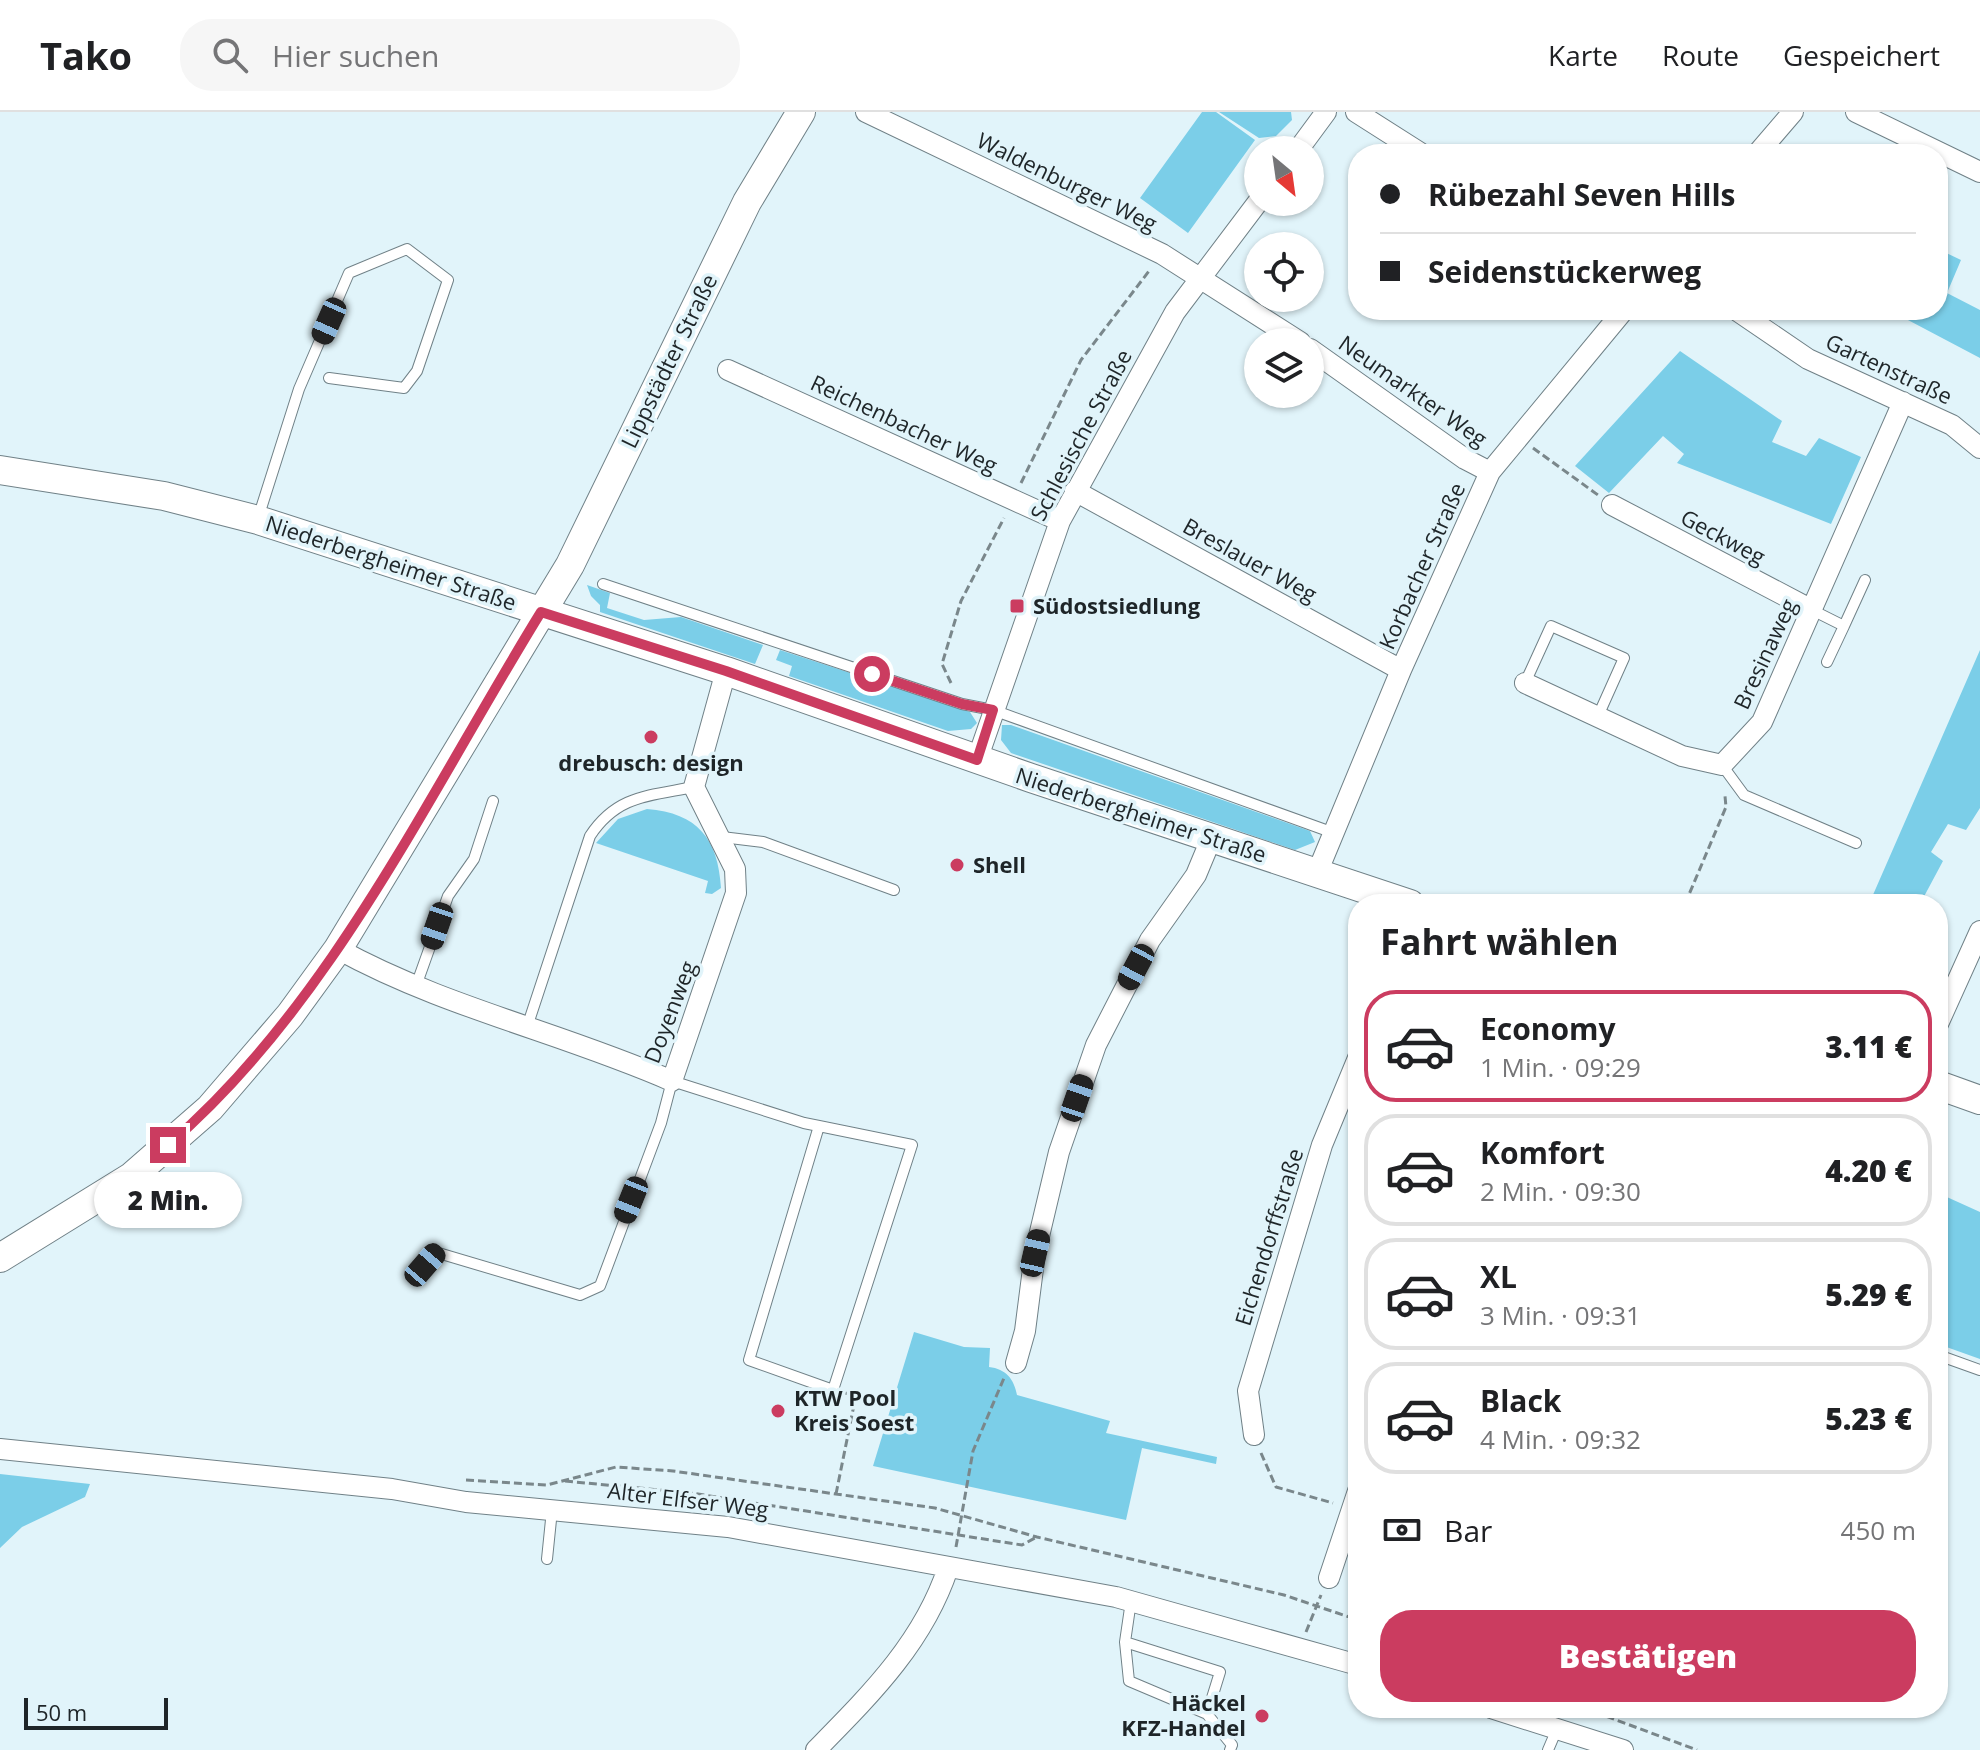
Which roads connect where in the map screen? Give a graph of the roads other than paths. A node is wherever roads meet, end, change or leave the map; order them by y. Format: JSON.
{"nodes":[{"id":1,"x":866,"y":112,"type":"edge"},
{"id":2,"x":1326,"y":112,"type":"edge"},
{"id":3,"x":1356,"y":112,"type":"edge"},
{"id":4,"x":1793,"y":112,"type":"edge"},
{"id":5,"x":1856,"y":112,"type":"edge"},
{"id":6,"x":800,"y":113,"type":"edge"},
{"id":7,"x":1308,"y":136,"type":"edge"},
{"id":8,"x":1406,"y":144,"type":"edge"},
{"id":9,"x":1766,"y":144,"type":"edge"},
{"id":10,"x":1922,"y":144,"type":"edge"},
{"id":11,"x":1948,"y":157,"type":"edge"},
{"id":12,"x":1980,"y":172,"type":"edge"},
{"id":13,"x":1247,"y":216,"type":"edge"},
{"id":14,"x":1201,"y":277,"type":"junction"},
{"id":15,"x":1616,"y":320,"type":"edge"},
{"id":16,"x":1751,"y":320,"type":"edge"},
{"id":17,"x":1279,"y":328,"type":"edge"},
{"id":18,"x":1324,"y":359,"type":"edge"},
{"id":19,"x":728,"y":370,"type":"dead end"},
{"id":20,"x":329,"y":378,"type":"dead end"},
{"id":21,"x":1903,"y":402,"type":"junction"},
{"id":22,"x":1980,"y":448,"type":"edge"},
{"id":23,"x":0,"y":470,"type":"edge"},
{"id":24,"x":1490,"y":472,"type":"junction"},
{"id":25,"x":1075,"y":491,"type":"junction"},
{"id":26,"x":1612,"y":505,"type":"road end"},
{"id":27,"x":258,"y":520,"type":"junction"},
{"id":28,"x":1060,"y":521,"type":"junction"},
{"id":29,"x":1865,"y":580,"type":"dead end"},
{"id":30,"x":603,"y":584,"type":"dead end"},
{"id":31,"x":1812,"y":610,"type":"junction"},
{"id":32,"x":541,"y":612,"type":"junction"},
{"id":33,"x":1844,"y":626,"type":"junction"},
{"id":34,"x":1827,"y":662,"type":"dead end"},
{"id":35,"x":1401,"y":670,"type":"junction"},
{"id":36,"x":726,"y":671,"type":"junction"},
{"id":37,"x":1525,"y":683,"type":"joint"},
{"id":38,"x":993,"y":710,"type":"junction"},
{"id":39,"x":1598,"y":716,"type":"junction"},
{"id":40,"x":977,"y":760,"type":"junction"},
{"id":41,"x":1722,"y":765,"type":"junction"},
{"id":42,"x":694,"y":787,"type":"junction"},
{"id":43,"x":493,"y":801,"type":"dead end"},
{"id":44,"x":1331,"y":832,"type":"junction"},
{"id":45,"x":722,"y":837,"type":"junction"},
{"id":46,"x":1211,"y":839,"type":"junction"},
{"id":47,"x":1856,"y":843,"type":"dead end"},
{"id":48,"x":1317,"y":873,"type":"junction"},
{"id":49,"x":894,"y":890,"type":"dead end"},
{"id":50,"x":1380,"y":894,"type":"edge"},
{"id":51,"x":1980,"y":931,"type":"edge"},
{"id":52,"x":338,"y":949,"type":"junction"},
{"id":53,"x":416,"y":986,"type":"junction"},
{"id":54,"x":1948,"y":1002,"type":"edge"},
{"id":55,"x":528,"y":1024,"type":"junction"},
{"id":56,"x":672,"y":1081,"type":"junction"},
{"id":57,"x":1348,"y":1082,"type":"edge"},
{"id":58,"x":1948,"y":1089,"type":"edge"},
{"id":59,"x":1980,"y":1100,"type":"edge"},
{"id":60,"x":819,"y":1126,"type":"junction"},
{"id":61,"x":0,"y":1258,"type":"edge"},
{"id":62,"x":414,"y":1277,"type":"dead end"},
{"id":63,"x":1948,"y":1359,"type":"edge"},
{"id":64,"x":1016,"y":1363,"type":"road end"},
{"id":65,"x":1980,"y":1370,"type":"edge"},
{"id":66,"x":1254,"y":1435,"type":"road end"},
{"id":67,"x":0,"y":1449,"type":"edge"},
{"id":68,"x":552,"y":1510,"type":"junction"},
{"id":69,"x":1348,"y":1521,"type":"edge"},
{"id":70,"x":547,"y":1559,"type":"dead end"},
{"id":71,"x":948,"y":1568,"type":"junction"},
{"id":72,"x":1329,"y":1578,"type":"road end"},
{"id":73,"x":1131,"y":1601,"type":"junction"},
{"id":74,"x":1125,"y":1642,"type":"junction"},
{"id":75,"x":1348,"y":1662,"type":"edge"},
{"id":76,"x":1207,"y":1714,"type":"junction"},
{"id":77,"x":1522,"y":1718,"type":"edge"},
{"id":78,"x":1557,"y":1729,"type":"junction"},
{"id":79,"x":816,"y":1750,"type":"edge"},
{"id":80,"x":1230,"y":1750,"type":"edge"},
{"id":81,"x":1548,"y":1750,"type":"edge"},
{"id":82,"x":1623,"y":1750,"type":"edge"}],
"edges":[{"from":1,"to":14,"type":"street","name":"Waldenburger Weg"},
{"from":2,"to":7,"type":"street"},
{"from":3,"to":8,"type":"street"},
{"from":4,"to":9,"type":"street"},
{"from":5,"to":10,"type":"street"},
{"from":6,"to":32,"type":"main road","name":"Lippstädter Straße"},
{"from":11,"to":12,"type":"street"},
{"from":13,"to":14,"type":"street","name":"Schlesische Straße"},
{"from":14,"to":17,"type":"street"},
{"from":14,"to":25,"type":"street","name":"Schlesische Straße"},
{"from":15,"to":24,"type":"street","name":"Korbacher Straße"},
{"from":16,"to":21,"type":"street","name":"Gartenstraße"},
{"from":18,"to":24,"type":"street","name":"Neumarkter Weg"},
{"from":19,"to":28,"type":"street","name":"Reichenbacher Weg"},
{"from":20,"to":27,"type":"lane"},
{"from":21,"to":22,"type":"street","name":"Gartenstraße"},
{"from":21,"to":31,"type":"street","name":"Bresinaweg"},
{"from":23,"to":27,"type":"main road","name":"Niederbergheimer Straße"},
{"from":24,"to":35,"type":"street","name":"Korbacher Straße"},
{"from":25,"to":28,"type":"street","name":"Schlesische Straße"},
{"from":25,"to":35,"type":"street","name":"Breslauer Weg"},
{"from":26,"to":31,"type":"street","name":"Geckweg"},
{"from":27,"to":32,"type":"main road","name":"Niederbergheimer Straße"},
{"from":28,"to":38,"type":"street","name":"Schlesische Straße"},
{"from":29,"to":33,"type":"lane"},
{"from":30,"to":38,"type":"lane"},
{"from":31,"to":33,"type":"lane"},
{"from":31,"to":41,"type":"street","name":"Bresinaweg"},
{"from":32,"to":36,"type":"main road","name":"Niederbergheimer Straße"},
{"from":32,"to":52,"type":"main road","name":"Lippstädter Straße"},
{"from":33,"to":34,"type":"lane"},
{"from":35,"to":44,"type":"street","name":"Korbacher Straße"},
{"from":36,"to":40,"type":"main road","name":"Niederbergheimer Straße"},
{"from":36,"to":42,"type":"street"},
{"from":37,"to":39,"type":"street"},
{"from":37,"to":39,"type":"lane"},
{"from":38,"to":40,"type":"street","name":"Schlesische Straße"},
{"from":38,"to":44,"type":"lane"},
{"from":39,"to":41,"type":"street"},
{"from":40,"to":46,"type":"main road","name":"Niederbergheimer Straße"},
{"from":41,"to":47,"type":"lane"},
{"from":42,"to":45,"type":"street","name":"Doyenweg"},
{"from":42,"to":55,"type":"lane"},
{"from":43,"to":53,"type":"lane"},
{"from":44,"to":48,"type":"street","name":"Korbacher Straße"},
{"from":45,"to":49,"type":"lane"},
{"from":45,"to":56,"type":"street","name":"Doyenweg"},
{"from":46,"to":48,"type":"main road","name":"Niederbergheimer Straße"},
{"from":46,"to":64,"type":"street"},
{"from":48,"to":50,"type":"main road","name":"Niederbergheimer Straße"},
{"from":51,"to":54,"type":"street"},
{"from":52,"to":53,"type":"street","name":"Doyenweg"},
{"from":52,"to":61,"type":"main road","name":"Lippstädter Straße"},
{"from":53,"to":55,"type":"street","name":"Doyenweg"},
{"from":55,"to":56,"type":"street","name":"Doyenweg"},
{"from":56,"to":60,"type":"lane"},
{"from":56,"to":62,"type":"lane"},
{"from":57,"to":66,"type":"street","name":"Eichendorffstraße"},
{"from":58,"to":59,"type":"main road"},
{"from":60,"to":60,"type":"lane"},
{"from":63,"to":65,"type":"lane"},
{"from":67,"to":68,"type":"street","name":"Alter Elfser Weg"},
{"from":68,"to":70,"type":"lane"},
{"from":68,"to":71,"type":"street","name":"Alter Elfser Weg"},
{"from":69,"to":72,"type":"street"},
{"from":71,"to":73,"type":"street","name":"Alter Elfser Weg"},
{"from":71,"to":79,"type":"street"},
{"from":73,"to":74,"type":"lane"},
{"from":73,"to":75,"type":"street","name":"Alter Elfser Weg"},
{"from":74,"to":76,"type":"lane"},
{"from":74,"to":76,"type":"lane"},
{"from":76,"to":80,"type":"lane"},
{"from":77,"to":78,"type":"street"},
{"from":78,"to":81,"type":"lane"},
{"from":78,"to":82,"type":"street"}]}
